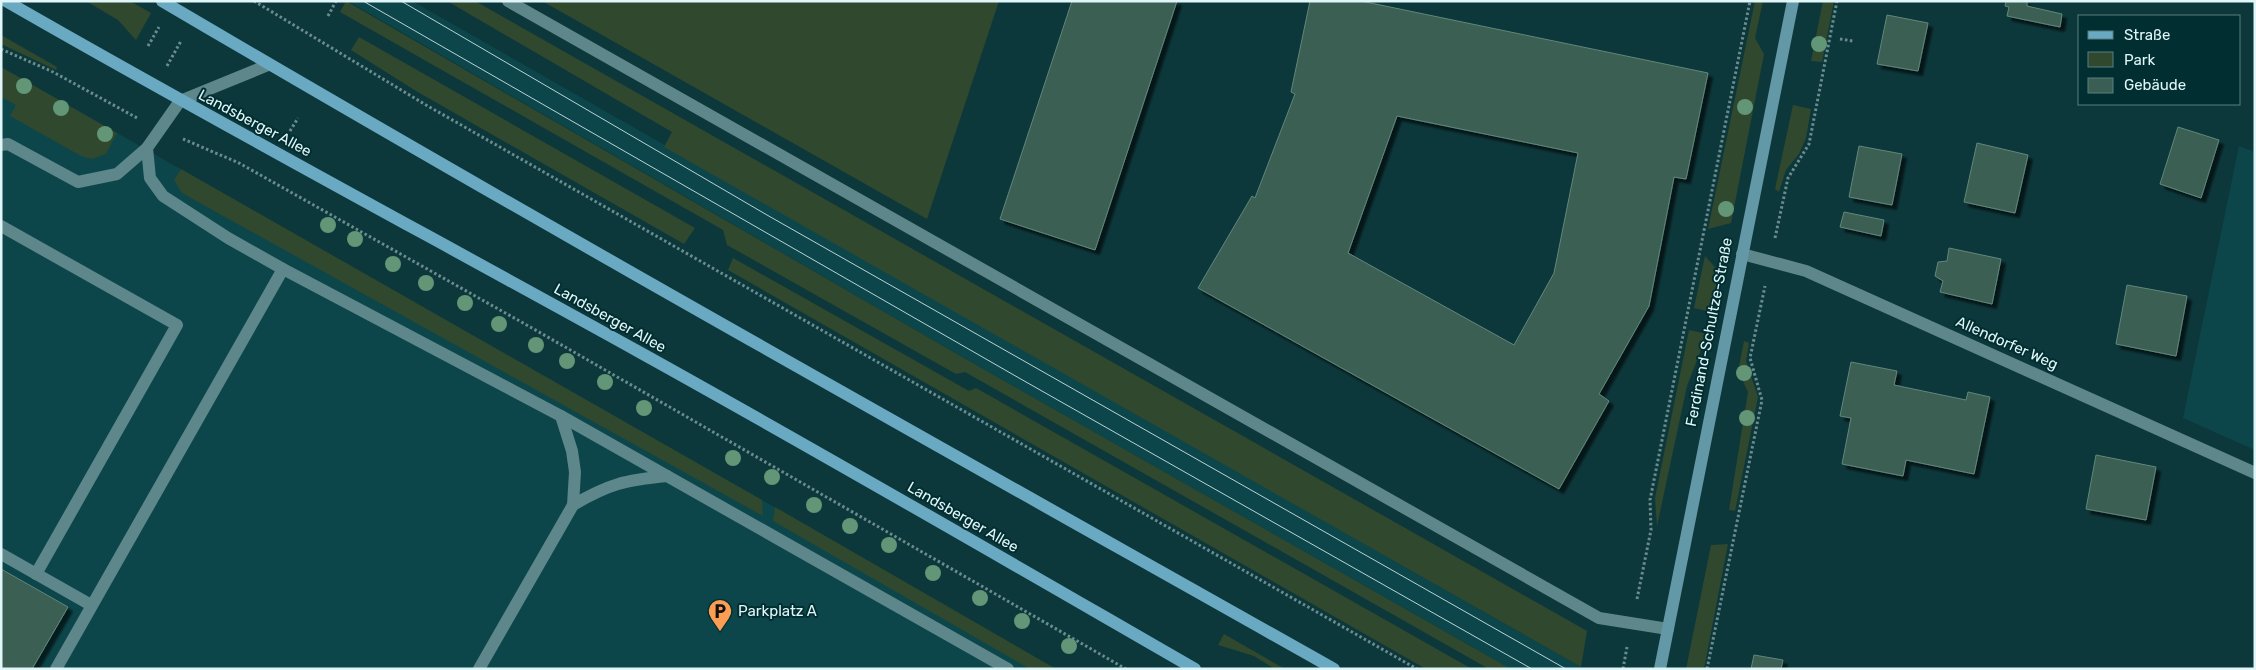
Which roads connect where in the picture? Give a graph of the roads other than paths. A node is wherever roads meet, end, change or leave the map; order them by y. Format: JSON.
{"nodes":[{"id":1,"x":6,"y":1,"type":"edge"},
{"id":2,"x":162,"y":1,"type":"edge"},
{"id":3,"x":508,"y":1,"type":"edge"},
{"id":4,"x":1793,"y":1,"type":"edge"},
{"id":5,"x":268,"y":65,"type":"junction"},
{"id":6,"x":180,"y":101,"type":"junction"},
{"id":7,"x":1,"y":145,"type":"edge"},
{"id":8,"x":147,"y":148,"type":"junction"},
{"id":9,"x":1,"y":226,"type":"edge"},
{"id":10,"x":1742,"y":254,"type":"junction"},
{"id":11,"x":283,"y":269,"type":"junction"},
{"id":12,"x":561,"y":416,"type":"junction"},
{"id":13,"x":2255,"y":473,"type":"edge"},
{"id":14,"x":667,"y":476,"type":"junction"},
{"id":15,"x":573,"y":505,"type":"junction"},
{"id":16,"x":1,"y":554,"type":"edge"},
{"id":17,"x":36,"y":574,"type":"junction"},
{"id":18,"x":91,"y":605,"type":"junction"},
{"id":19,"x":1668,"y":629,"type":"junction"},
{"id":20,"x":56,"y":669,"type":"edge"},
{"id":21,"x":479,"y":669,"type":"edge"},
{"id":22,"x":1008,"y":669,"type":"edge"},
{"id":23,"x":1195,"y":669,"type":"edge"},
{"id":24,"x":1334,"y":669,"type":"edge"},
{"id":25,"x":1660,"y":669,"type":"edge"}],
"edges":[{"from":1,"to":6,"type":"main road","name":"Landsberger Allee"},
{"from":2,"to":5,"type":"main road"},
{"from":3,"to":19,"type":"street"},
{"from":4,"to":10,"type":"street","name":"Ferdinand-Schultze-Straße"},
{"from":5,"to":6,"type":"street"},
{"from":5,"to":24,"type":"main road"},
{"from":6,"to":8,"type":"street"},
{"from":6,"to":23,"type":"main road","name":"Landsberger Allee"},
{"from":7,"to":8,"type":"street"},
{"from":8,"to":11,"type":"street"},
{"from":9,"to":17,"type":"street"},
{"from":10,"to":13,"type":"street","name":"Allendorfer Weg"},
{"from":10,"to":19,"type":"street","name":"Ferdinand-Schultze-Straße"},
{"from":11,"to":12,"type":"street"},
{"from":11,"to":18,"type":"street"},
{"from":12,"to":14,"type":"street"},
{"from":12,"to":15,"type":"street"},
{"from":14,"to":15,"type":"street"},
{"from":14,"to":22,"type":"street"},
{"from":15,"to":21,"type":"street"},
{"from":16,"to":17,"type":"street"},
{"from":17,"to":18,"type":"street"},
{"from":18,"to":20,"type":"street"},
{"from":19,"to":25,"type":"street","name":"Ferdinand-Schultze-Straße"}]}
